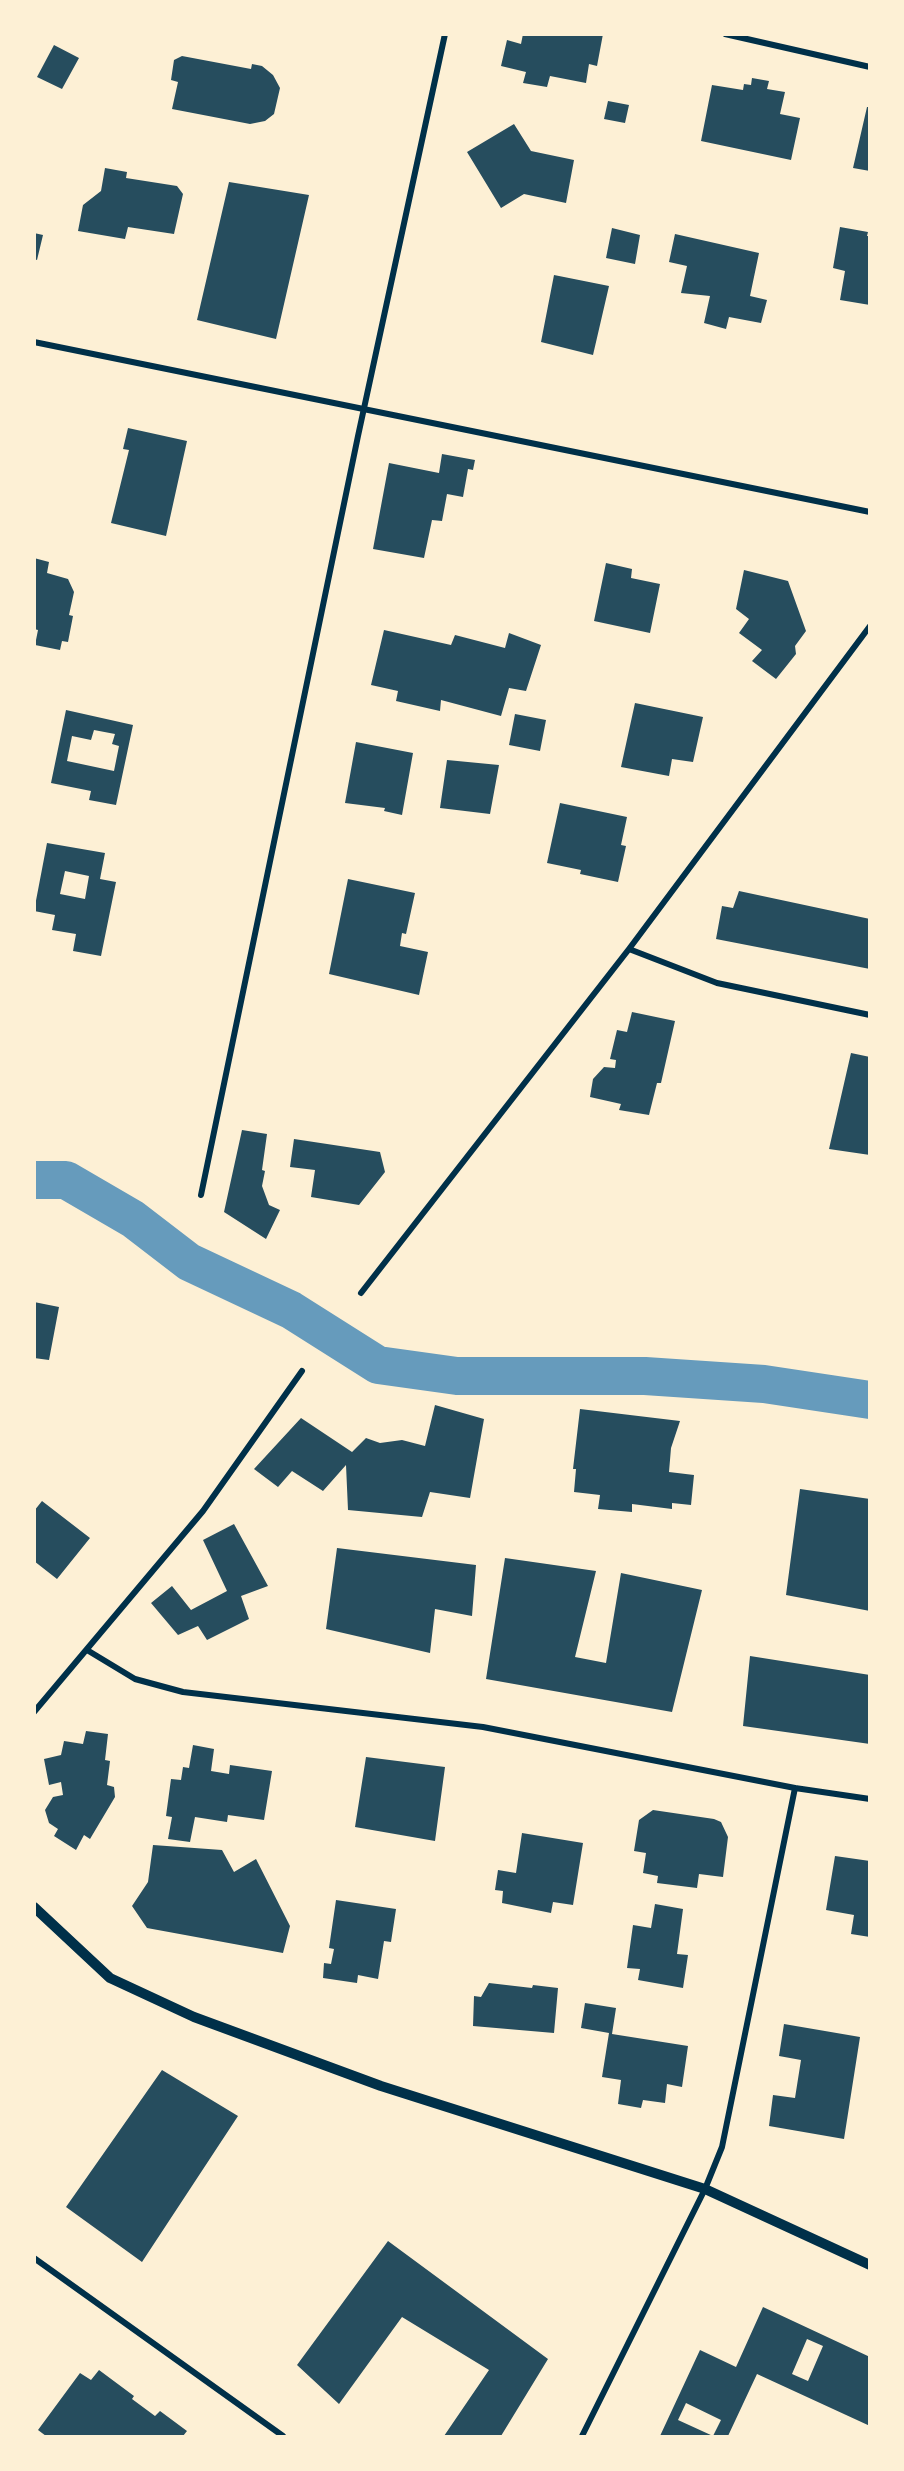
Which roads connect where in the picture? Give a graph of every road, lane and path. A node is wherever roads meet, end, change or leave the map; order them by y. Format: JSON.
{"nodes":[{"id":1,"x":445,"y":34,"type":"edge"},
{"id":2,"x":724,"y":34,"type":"edge"},
{"id":3,"x":870,"y":66,"type":"edge"},
{"id":4,"x":34,"y":342,"type":"edge"},
{"id":5,"x":364,"y":410,"type":"junction"},
{"id":6,"x":870,"y":512,"type":"edge"},
{"id":7,"x":870,"y":626,"type":"edge"},
{"id":8,"x":629,"y":949,"type":"junction"},
{"id":9,"x":870,"y":1015,"type":"edge"},
{"id":10,"x":201,"y":1195,"type":"dead end"},
{"id":11,"x":361,"y":1293,"type":"dead end"},
{"id":12,"x":302,"y":1371,"type":"dead end"},
{"id":13,"x":87,"y":1650,"type":"junction"},
{"id":14,"x":34,"y":1712,"type":"edge"},
{"id":15,"x":795,"y":1788,"type":"junction"},
{"id":16,"x":870,"y":1799,"type":"edge"},
{"id":17,"x":34,"y":1907,"type":"edge"},
{"id":18,"x":705,"y":2188,"type":"junction"},
{"id":19,"x":34,"y":2258,"type":"edge"},
{"id":20,"x":870,"y":2265,"type":"edge"},
{"id":21,"x":283,"y":2436,"type":"edge"},
{"id":22,"x":582,"y":2436,"type":"edge"}],
"edges":[{"from":1,"to":5,"type":"street"},
{"from":2,"to":3,"type":"street"},
{"from":4,"to":5,"type":"street"},
{"from":5,"to":6,"type":"street"},
{"from":5,"to":10,"type":"street"},
{"from":7,"to":8,"type":"street"},
{"from":8,"to":9,"type":"street"},
{"from":8,"to":11,"type":"street"},
{"from":12,"to":13,"type":"street"},
{"from":13,"to":14,"type":"street"},
{"from":13,"to":15,"type":"street"},
{"from":15,"to":16,"type":"street"},
{"from":15,"to":18,"type":"street"},
{"from":17,"to":18,"type":"street"},
{"from":18,"to":20,"type":"street"},
{"from":18,"to":22,"type":"street"},
{"from":19,"to":21,"type":"street"}]}
